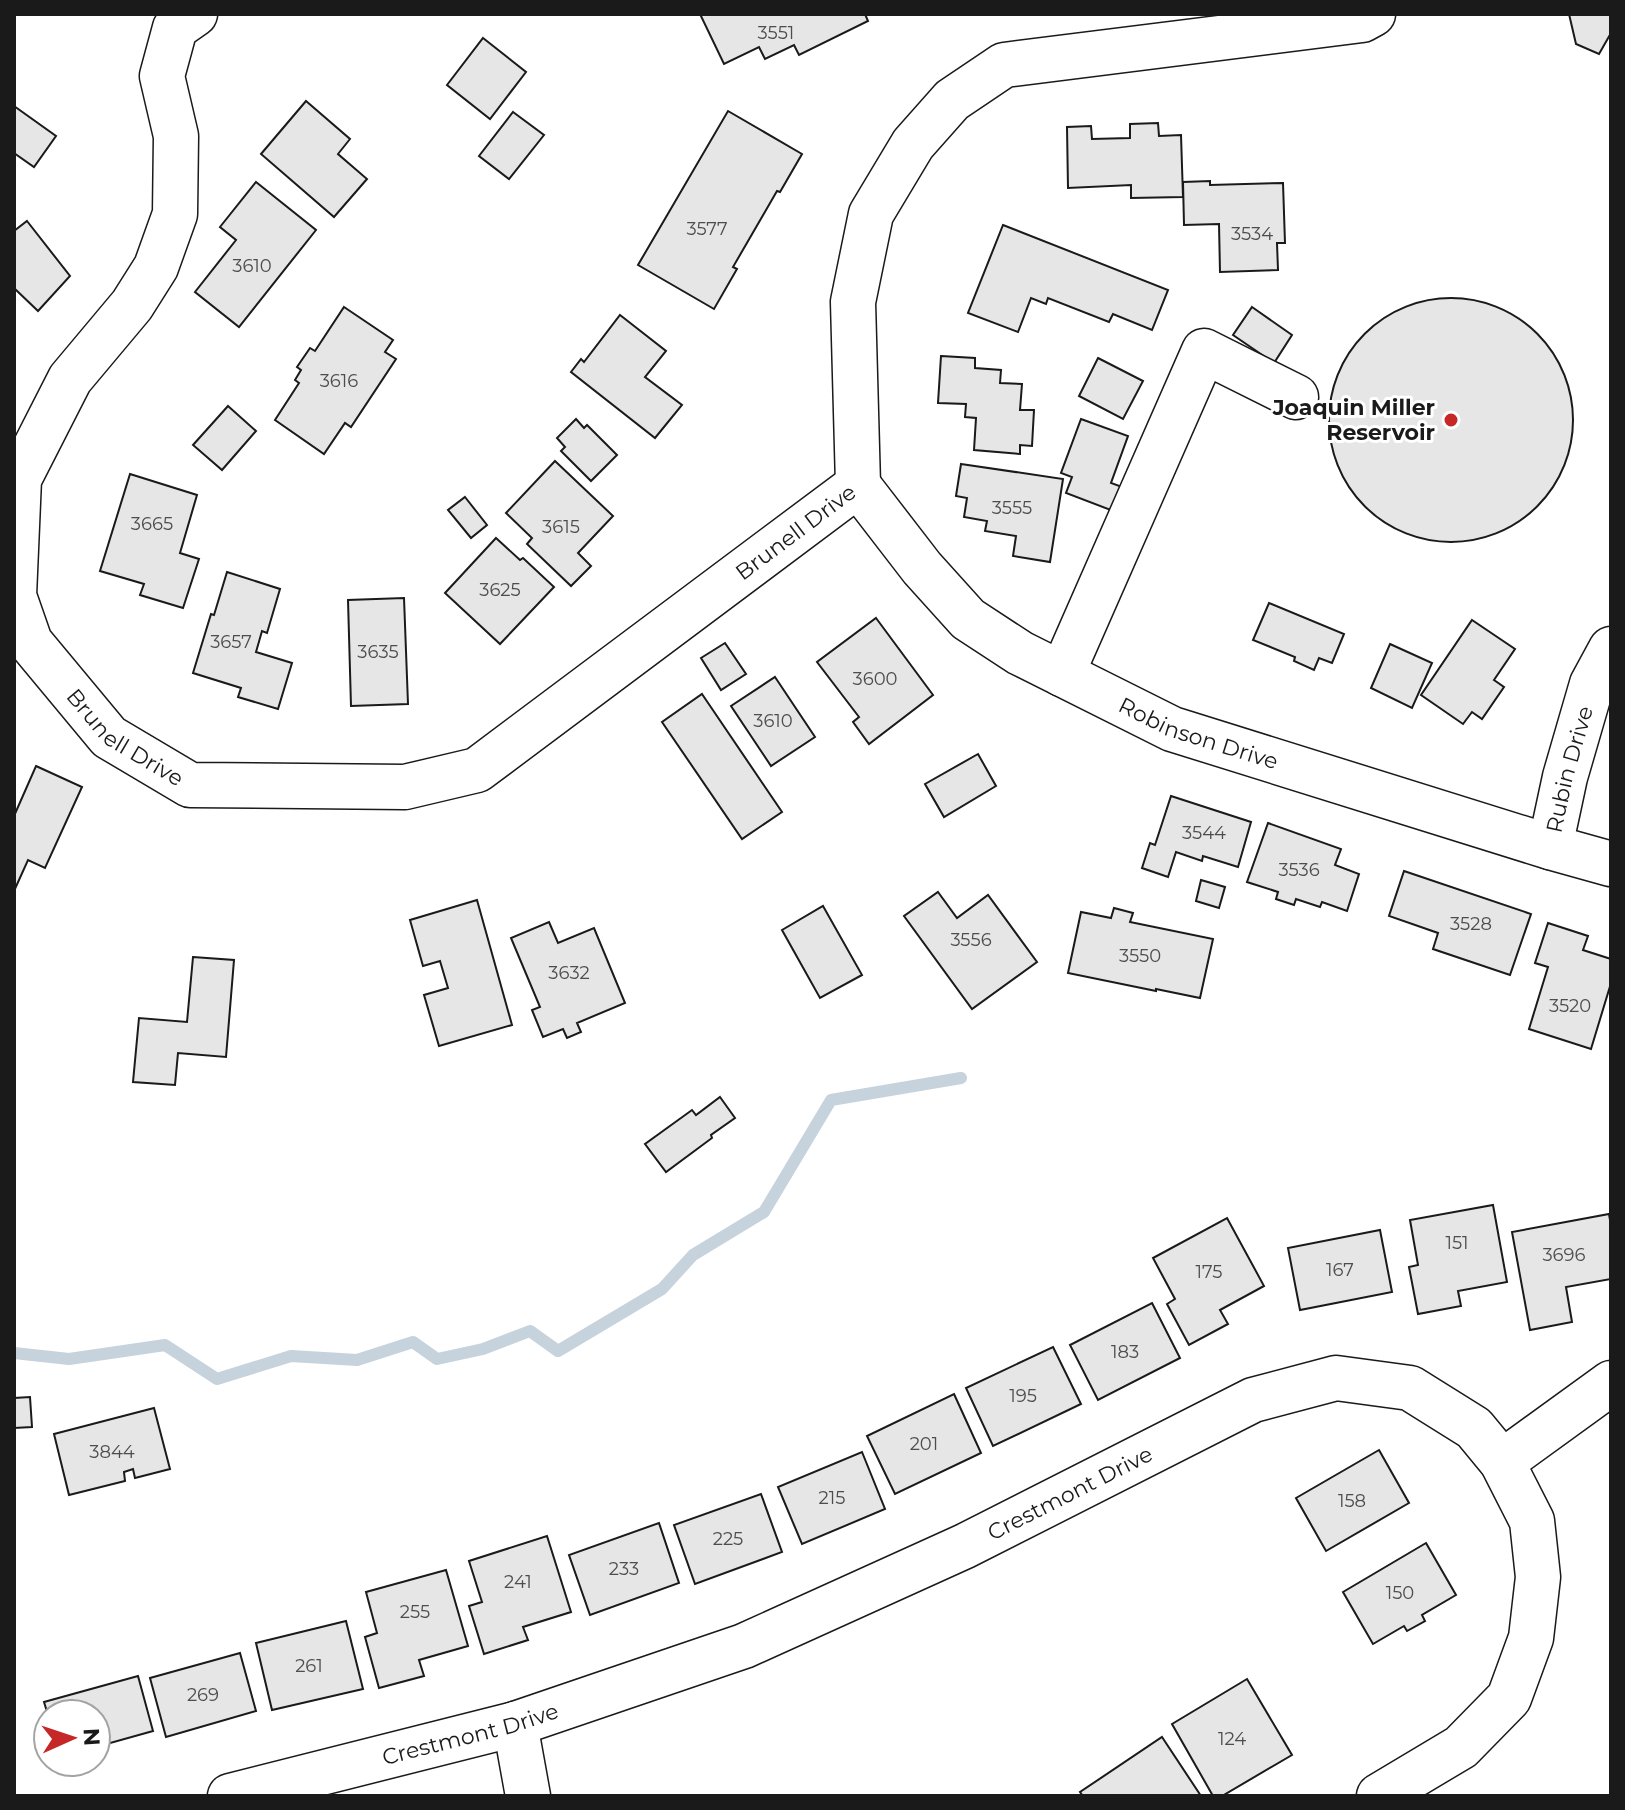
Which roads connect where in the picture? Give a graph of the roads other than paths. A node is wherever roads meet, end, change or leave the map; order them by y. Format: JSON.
{"nodes":[{"id":1,"x":195,"y":14,"type":"edge"},
{"id":2,"x":1373,"y":14,"type":"edge"},
{"id":3,"x":1296,"y":397,"type":"dead end"},
{"id":4,"x":858,"y":485,"type":"junction"},
{"id":5,"x":1611,"y":649,"type":"edge"},
{"id":6,"x":22,"y":650,"type":"edge"},
{"id":7,"x":1062,"y":674,"type":"junction"},
{"id":8,"x":1550,"y":847,"type":"junction"},
{"id":9,"x":1611,"y":864,"type":"edge"},
{"id":10,"x":1611,"y":1383,"type":"edge"},
{"id":11,"x":1502,"y":1462,"type":"junction"},
{"id":12,"x":515,"y":1724,"type":"junction"},
{"id":13,"x":230,"y":1796,"type":"edge"},
{"id":14,"x":528,"y":1796,"type":"edge"},
{"id":15,"x":1379,"y":1796,"type":"edge"}],
"edges":[{"from":1,"to":6,"type":"street"},
{"from":2,"to":4,"type":"street","name":"Brunell Drive"},
{"from":3,"to":7,"type":"street"},
{"from":4,"to":6,"type":"street","name":"Brunell Drive"},
{"from":4,"to":7,"type":"street","name":"Robinson Drive"},
{"from":5,"to":8,"type":"street","name":"Rubin Drive"},
{"from":7,"to":8,"type":"street","name":"Robinson Drive"},
{"from":8,"to":9,"type":"street","name":"Robinson Drive"},
{"from":10,"to":11,"type":"street"},
{"from":11,"to":12,"type":"street","name":"Crestmont Drive"},
{"from":11,"to":15,"type":"street","name":"Crestmont Drive"},
{"from":12,"to":13,"type":"street","name":"Crestmont Drive"},
{"from":12,"to":14,"type":"street"}]}
